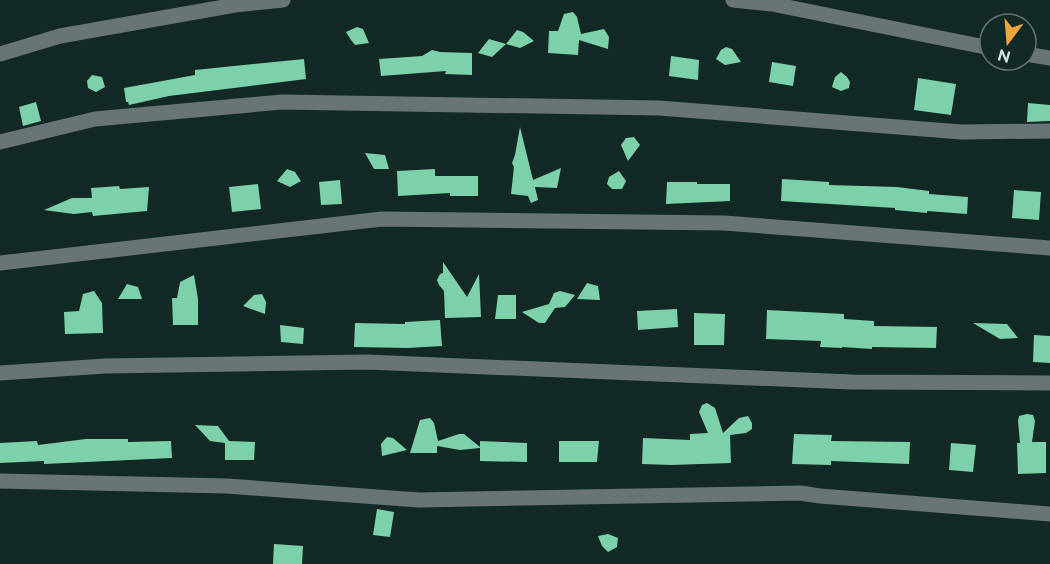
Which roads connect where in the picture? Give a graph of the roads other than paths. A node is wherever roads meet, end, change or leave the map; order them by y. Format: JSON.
{"nodes":[{"id":1,"x":283,"y":0,"type":"edge"},
{"id":2,"x":733,"y":0,"type":"edge"},
{"id":3,"x":978,"y":46,"type":"edge"},
{"id":4,"x":0,"y":54,"type":"edge"},
{"id":5,"x":1050,"y":131,"type":"edge"},
{"id":6,"x":0,"y":142,"type":"edge"},
{"id":7,"x":1050,"y":248,"type":"edge"},
{"id":8,"x":0,"y":263,"type":"edge"},
{"id":9,"x":0,"y":373,"type":"edge"},
{"id":10,"x":1050,"y":383,"type":"edge"},
{"id":11,"x":0,"y":481,"type":"edge"},
{"id":12,"x":1050,"y":514,"type":"edge"}],
"edges":[{"from":1,"to":4,"type":"street"},
{"from":2,"to":3,"type":"street"},
{"from":5,"to":6,"type":"street"},
{"from":7,"to":8,"type":"street"},
{"from":9,"to":10,"type":"street"},
{"from":11,"to":12,"type":"street"}]}
